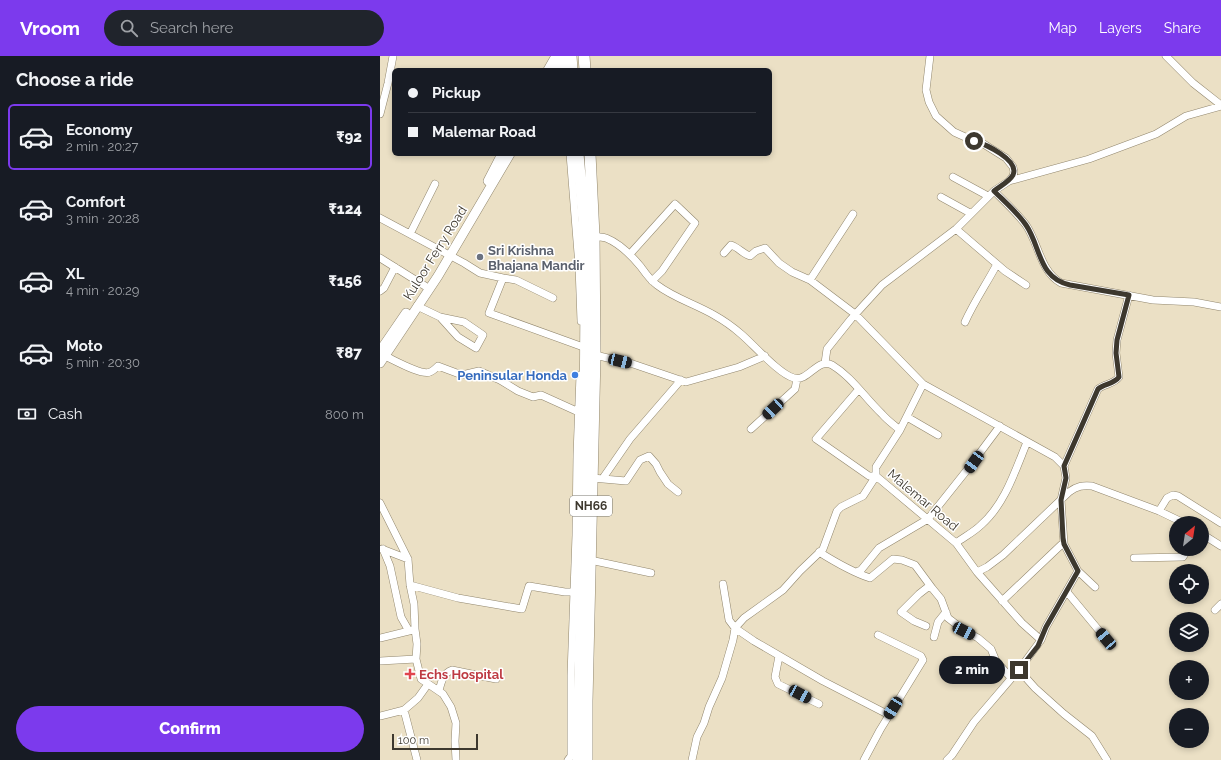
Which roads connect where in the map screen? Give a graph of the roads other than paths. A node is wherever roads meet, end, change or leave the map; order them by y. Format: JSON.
{"nodes":[{"id":1,"x":393,"y":56,"type":"edge"},
{"id":2,"x":556,"y":56,"type":"edge"},
{"id":3,"x":564,"y":56,"type":"edge"},
{"id":4,"x":571,"y":56,"type":"edge"},
{"id":5,"x":584,"y":56,"type":"edge"},
{"id":6,"x":930,"y":56,"type":"edge"},
{"id":7,"x":1166,"y":56,"type":"edge"},
{"id":8,"x":549,"y":68,"type":"edge"},
{"id":9,"x":557,"y":68,"type":"edge"},
{"id":10,"x":566,"y":68,"type":"edge"},
{"id":11,"x":572,"y":68,"type":"edge"},
{"id":12,"x":584,"y":68,"type":"edge"},
{"id":13,"x":1221,"y":105,"type":"edge"},
{"id":14,"x":380,"y":114,"type":"edge"},
{"id":15,"x":501,"y":156,"type":"edge"},
{"id":16,"x":509,"y":156,"type":"edge"},
{"id":17,"x":570,"y":156,"type":"edge"},
{"id":18,"x":578,"y":156,"type":"edge"},
{"id":19,"x":590,"y":156,"type":"edge"},
{"id":20,"x":953,"y":177,"type":"dead end"},
{"id":21,"x":1009,"y":181,"type":"junction"},
{"id":22,"x":435,"y":184,"type":"dead end"},
{"id":23,"x":994,"y":191,"type":"junction"},
{"id":24,"x":941,"y":196,"type":"dead end"},
{"id":25,"x":988,"y":196,"type":"junction"},
{"id":26,"x":970,"y":213,"type":"junction"},
{"id":27,"x":853,"y":214,"type":"dead end"},
{"id":28,"x":380,"y":218,"type":"edge"},
{"id":29,"x":956,"y":229,"type":"junction"},
{"id":30,"x":410,"y":234,"type":"junction"},
{"id":31,"x":594,"y":236,"type":"junction"},
{"id":32,"x":448,"y":254,"type":"junction"},
{"id":33,"x":630,"y":254,"type":"junction"},
{"id":34,"x":724,"y":254,"type":"dead end"},
{"id":35,"x":380,"y":258,"type":"edge"},
{"id":36,"x":997,"y":264,"type":"junction"},
{"id":37,"x":395,"y":267,"type":"junction"},
{"id":38,"x":503,"y":278,"type":"junction"},
{"id":39,"x":810,"y":280,"type":"junction"},
{"id":40,"x":652,"y":282,"type":"junction"},
{"id":41,"x":1026,"y":285,"type":"dead end"},
{"id":42,"x":425,"y":286,"type":"junction"},
{"id":43,"x":380,"y":291,"type":"edge"},
{"id":44,"x":1129,"y":295,"type":"junction"},
{"id":45,"x":553,"y":298,"type":"dead end"},
{"id":46,"x":417,"y":306,"type":"junction"},
{"id":47,"x":1221,"y":307,"type":"edge"},
{"id":48,"x":855,"y":314,"type":"junction"},
{"id":49,"x":440,"y":317,"type":"junction"},
{"id":50,"x":965,"y":322,"type":"dead end"},
{"id":51,"x":584,"y":348,"type":"junction"},
{"id":52,"x":595,"y":355,"type":"junction"},
{"id":53,"x":765,"y":356,"type":"junction"},
{"id":54,"x":382,"y":357,"type":"edge"},
{"id":55,"x":825,"y":363,"type":"junction"},
{"id":56,"x":797,"y":379,"type":"junction"},
{"id":57,"x":681,"y":380,"type":"junction"},
{"id":58,"x":923,"y":384,"type":"junction"},
{"id":59,"x":859,"y":389,"type":"junction"},
{"id":60,"x":582,"y":413,"type":"junction"},
{"id":61,"x":907,"y":417,"type":"junction"},
{"id":62,"x":1000,"y":426,"type":"junction"},
{"id":63,"x":751,"y":429,"type":"dead end"},
{"id":64,"x":900,"y":430,"type":"junction"},
{"id":65,"x":938,"y":435,"type":"dead end"},
{"id":66,"x":1027,"y":442,"type":"junction"},
{"id":67,"x":1064,"y":466,"type":"junction"},
{"id":68,"x":876,"y":476,"type":"junction"},
{"id":69,"x":592,"y":478,"type":"junction"},
{"id":70,"x":603,"y":478,"type":"junction"},
{"id":71,"x":678,"y":492,"type":"dead end"},
{"id":72,"x":1061,"y":500,"type":"junction"},
{"id":73,"x":380,"y":503,"type":"edge"},
{"id":74,"x":1159,"y":511,"type":"junction"},
{"id":75,"x":1169,"y":516,"type":"edge"},
{"id":76,"x":928,"y":519,"type":"junction"},
{"id":77,"x":1221,"y":523,"type":"edge"},
{"id":78,"x":1209,"y":538,"type":"edge"},
{"id":79,"x":956,"y":543,"type":"junction"},
{"id":80,"x":1061,"y":545,"type":"dead end"},
{"id":81,"x":1221,"y":546,"type":"edge"},
{"id":82,"x":382,"y":548,"type":"edge"},
{"id":83,"x":819,"y":552,"type":"junction"},
{"id":84,"x":1184,"y":556,"type":"edge"},
{"id":85,"x":1134,"y":558,"type":"dead end"},
{"id":86,"x":408,"y":559,"type":"junction"},
{"id":87,"x":590,"y":560,"type":"junction"},
{"id":88,"x":858,"y":570,"type":"dead end"},
{"id":89,"x":1078,"y":571,"type":"junction"},
{"id":90,"x":977,"y":572,"type":"junction"},
{"id":91,"x":651,"y":573,"type":"dead end"},
{"id":92,"x":723,"y":584,"type":"dead end"},
{"id":93,"x":410,"y":585,"type":"junction"},
{"id":94,"x":1096,"y":587,"type":"dead end"},
{"id":95,"x":932,"y":588,"type":"junction"},
{"id":96,"x":574,"y":592,"type":"junction"},
{"id":97,"x":1067,"y":592,"type":"junction"},
{"id":98,"x":1002,"y":601,"type":"junction"},
{"id":99,"x":1221,"y":604,"type":"edge"},
{"id":100,"x":1215,"y":610,"type":"dead end"},
{"id":101,"x":946,"y":612,"type":"junction"},
{"id":102,"x":926,"y":626,"type":"dead end"},
{"id":103,"x":735,"y":628,"type":"junction"},
{"id":104,"x":412,"y":630,"type":"junction"},
{"id":105,"x":878,"y":635,"type":"dead end"},
{"id":106,"x":934,"y":637,"type":"dead end"},
{"id":107,"x":380,"y":638,"type":"edge"},
{"id":108,"x":1106,"y":639,"type":"dead end"},
{"id":109,"x":1041,"y":640,"type":"junction"},
{"id":110,"x":779,"y":656,"type":"junction"},
{"id":111,"x":416,"y":659,"type":"junction"},
{"id":112,"x":380,"y":661,"type":"edge"},
{"id":113,"x":1019,"y":670,"type":"junction"},
{"id":114,"x":1011,"y":678,"type":"junction"},
{"id":115,"x":496,"y":679,"type":"dead end"},
{"id":116,"x":428,"y":684,"type":"junction"},
{"id":117,"x":439,"y":691,"type":"junction"},
{"id":118,"x":819,"y":704,"type":"dead end"},
{"id":119,"x":404,"y":710,"type":"junction"},
{"id":120,"x":380,"y":716,"type":"edge"},
{"id":121,"x":888,"y":716,"type":"junction"},
{"id":122,"x":417,"y":760,"type":"edge"},
{"id":123,"x":456,"y":760,"type":"edge"},
{"id":124,"x":568,"y":760,"type":"edge"},
{"id":125,"x":578,"y":760,"type":"edge"},
{"id":126,"x":587,"y":760,"type":"edge"},
{"id":127,"x":692,"y":760,"type":"edge"},
{"id":128,"x":864,"y":760,"type":"edge"},
{"id":129,"x":946,"y":760,"type":"edge"},
{"id":130,"x":1106,"y":760,"type":"edge"}],
"edges":[{"from":1,"to":14,"type":"street"},
{"from":2,"to":8,"type":"main road"},
{"from":3,"to":9,"type":"main road"},
{"from":3,"to":10,"type":"street"},
{"from":4,"to":11,"type":"highway"},
{"from":5,"to":12,"type":"highway"},
{"from":6,"to":21,"type":"street"},
{"from":7,"to":13,"type":"street"},
{"from":13,"to":21,"type":"street"},
{"from":15,"to":32,"type":"main road","name":"Kuloor Ferry Road"},
{"from":16,"to":32,"type":"main road","name":"Kuloor Ferry Road"},
{"from":17,"to":51,"type":"street"},
{"from":18,"to":51,"type":"highway","number":"NH66"},
{"from":19,"to":31,"type":"highway","number":"NH66"},
{"from":20,"to":25,"type":"street"},
{"from":21,"to":23,"type":"street"},
{"from":22,"to":30,"type":"street"},
{"from":23,"to":25,"type":"street"},
{"from":23,"to":44,"type":"street"},
{"from":24,"to":26,"type":"street"},
{"from":25,"to":26,"type":"street"},
{"from":26,"to":29,"type":"street"},
{"from":27,"to":39,"type":"street"},
{"from":28,"to":30,"type":"street"},
{"from":29,"to":36,"type":"street"},
{"from":29,"to":48,"type":"street"},
{"from":30,"to":32,"type":"street"},
{"from":31,"to":33,"type":"street"},
{"from":31,"to":52,"type":"highway","number":"NH66"},
{"from":32,"to":38,"type":"street"},
{"from":32,"to":42,"type":"main road","name":"Kuloor Ferry Road"},
{"from":32,"to":46,"type":"main road","name":"Kuloor Ferry Road"},
{"from":33,"to":40,"type":"street"},
{"from":33,"to":40,"type":"street"},
{"from":34,"to":39,"type":"street"},
{"from":35,"to":37,"type":"street"},
{"from":36,"to":41,"type":"street"},
{"from":36,"to":50,"type":"street"},
{"from":37,"to":42,"type":"street"},
{"from":37,"to":43,"type":"street"},
{"from":38,"to":45,"type":"street"},
{"from":38,"to":51,"type":"street"},
{"from":39,"to":48,"type":"street"},
{"from":40,"to":53,"type":"street"},
{"from":42,"to":54,"type":"main road","name":"Kuloor Ferry Road"},
{"from":44,"to":47,"type":"street"},
{"from":44,"to":67,"type":"street"},
{"from":46,"to":49,"type":"street"},
{"from":46,"to":54,"type":"main road","name":"Kuloor Ferry Road"},
{"from":48,"to":55,"type":"street"},
{"from":48,"to":58,"type":"street"},
{"from":49,"to":49,"type":"street"},
{"from":51,"to":60,"type":"highway","number":"NH66"},
{"from":52,"to":57,"type":"street"},
{"from":52,"to":69,"type":"highway","number":"NH66"},
{"from":53,"to":56,"type":"street"},
{"from":53,"to":57,"type":"street"},
{"from":54,"to":60,"type":"street"},
{"from":55,"to":56,"type":"street"},
{"from":55,"to":59,"type":"street"},
{"from":56,"to":63,"type":"street"},
{"from":57,"to":70,"type":"street"},
{"from":58,"to":61,"type":"street","name":"Malemar Road"},
{"from":58,"to":62,"type":"street"},
{"from":59,"to":64,"type":"street"},
{"from":59,"to":68,"type":"street"},
{"from":60,"to":96,"type":"street"},
{"from":60,"to":125,"type":"highway","number":"NH66"},
{"from":61,"to":64,"type":"street","name":"Malemar Road"},
{"from":61,"to":65,"type":"street"},
{"from":62,"to":66,"type":"street"},
{"from":62,"to":76,"type":"street"},
{"from":64,"to":68,"type":"street","name":"Malemar Road"},
{"from":66,"to":67,"type":"street"},
{"from":66,"to":79,"type":"street"},
{"from":67,"to":72,"type":"street"},
{"from":68,"to":76,"type":"street","name":"Malemar Road"},
{"from":68,"to":83,"type":"street"},
{"from":69,"to":70,"type":"street"},
{"from":69,"to":87,"type":"highway","number":"NH66"},
{"from":70,"to":71,"type":"street"},
{"from":72,"to":74,"type":"street"},
{"from":72,"to":89,"type":"street"},
{"from":72,"to":90,"type":"street"},
{"from":73,"to":86,"type":"street"},
{"from":74,"to":75,"type":"street"},
{"from":74,"to":77,"type":"street"},
{"from":76,"to":79,"type":"street","name":"Malemar Road"},
{"from":76,"to":88,"type":"street"},
{"from":78,"to":81,"type":"street"},
{"from":79,"to":90,"type":"street","name":"Malemar Road"},
{"from":80,"to":98,"type":"street"},
{"from":82,"to":86,"type":"street"},
{"from":82,"to":104,"type":"street"},
{"from":83,"to":95,"type":"street"},
{"from":83,"to":103,"type":"street"},
{"from":84,"to":85,"type":"street"},
{"from":86,"to":93,"type":"street"},
{"from":87,"to":91,"type":"street"},
{"from":87,"to":126,"type":"highway","number":"NH66"},
{"from":89,"to":94,"type":"street"},
{"from":89,"to":97,"type":"street"},
{"from":90,"to":98,"type":"street","name":"Malemar Road"},
{"from":92,"to":103,"type":"street"},
{"from":93,"to":96,"type":"street"},
{"from":93,"to":104,"type":"street"},
{"from":95,"to":101,"type":"street"},
{"from":95,"to":102,"type":"street"},
{"from":96,"to":124,"type":"street"},
{"from":97,"to":108,"type":"street"},
{"from":97,"to":109,"type":"street"},
{"from":98,"to":109,"type":"street","name":"Malemar Road"},
{"from":99,"to":100,"type":"street"},
{"from":101,"to":106,"type":"street"},
{"from":101,"to":114,"type":"street"},
{"from":103,"to":110,"type":"street"},
{"from":103,"to":127,"type":"street"},
{"from":104,"to":107,"type":"street"},
{"from":104,"to":111,"type":"street"},
{"from":105,"to":121,"type":"street"},
{"from":109,"to":113,"type":"street"},
{"from":110,"to":118,"type":"street"},
{"from":110,"to":121,"type":"street"},
{"from":111,"to":112,"type":"street"},
{"from":111,"to":116,"type":"street"},
{"from":113,"to":114,"type":"street"},
{"from":113,"to":130,"type":"street"},
{"from":114,"to":129,"type":"street"},
{"from":115,"to":117,"type":"street"},
{"from":116,"to":117,"type":"street"},
{"from":116,"to":119,"type":"street"},
{"from":117,"to":123,"type":"street"},
{"from":119,"to":120,"type":"street"},
{"from":119,"to":122,"type":"street"},
{"from":121,"to":128,"type":"street"}]}
